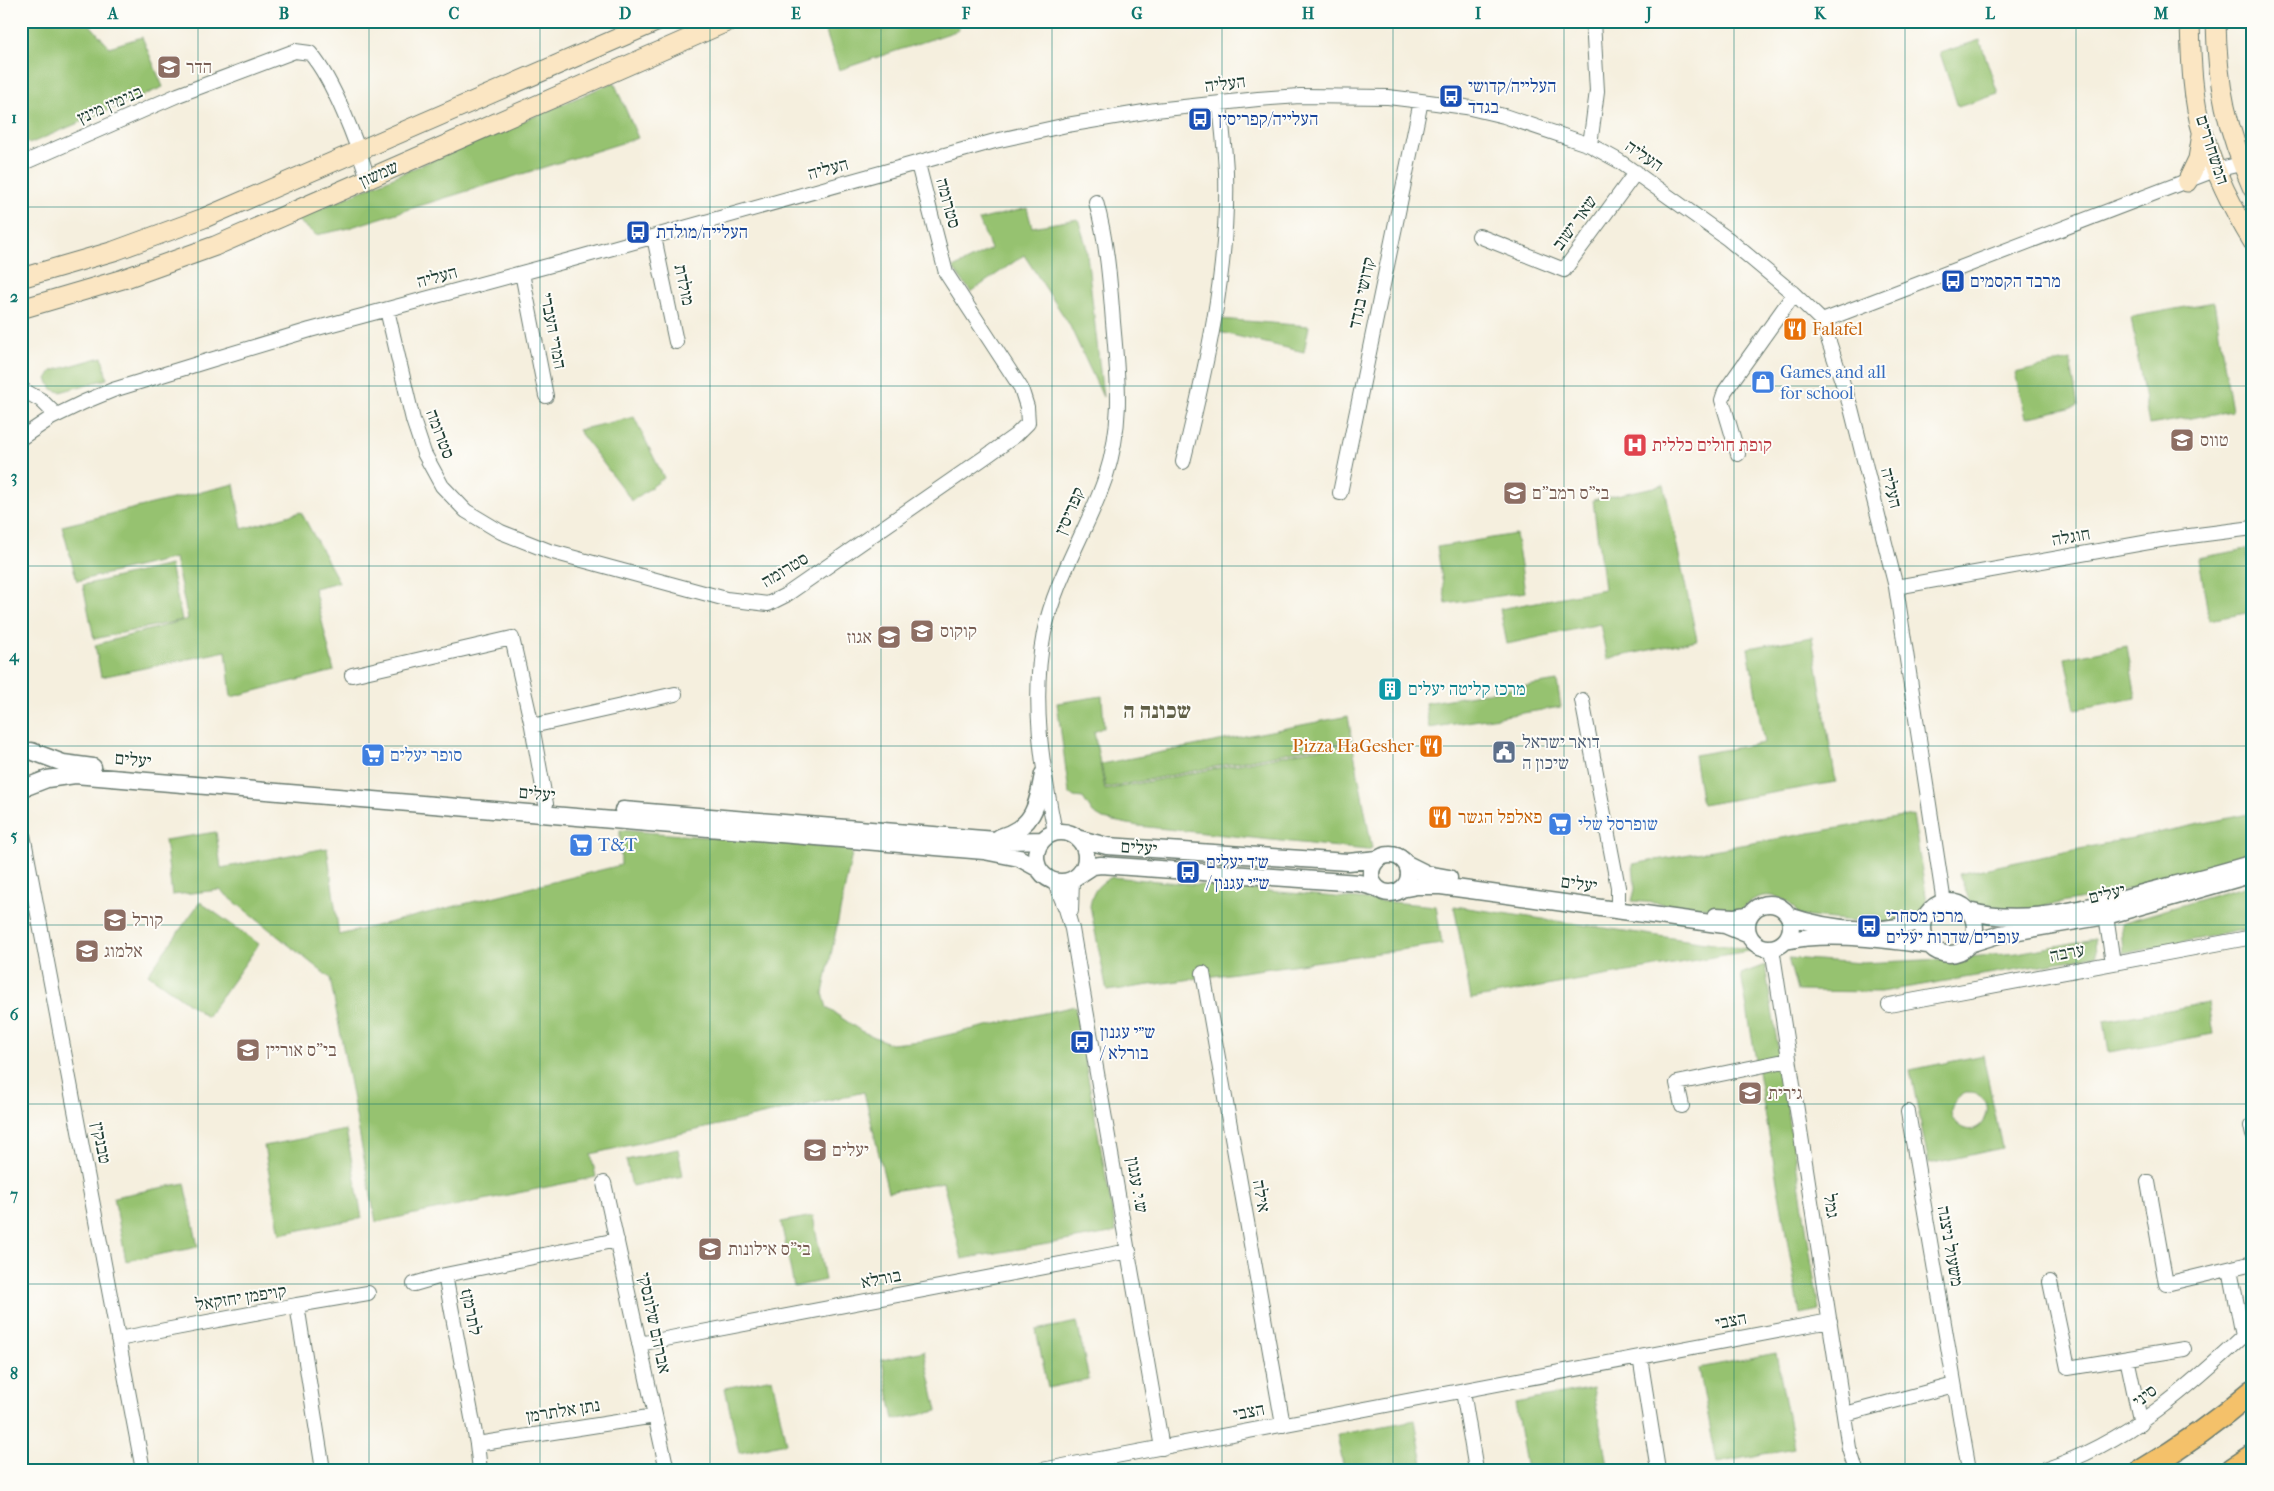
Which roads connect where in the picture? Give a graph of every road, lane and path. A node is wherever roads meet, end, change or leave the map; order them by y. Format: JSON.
{"nodes":[{"id":1,"x":658,"y":21,"type":"edge"},
{"id":2,"x":729,"y":21,"type":"edge"},
{"id":3,"x":1593,"y":21,"type":"edge"},
{"id":4,"x":2190,"y":21,"type":"edge"},
{"id":5,"x":2216,"y":21,"type":"edge"},
{"id":6,"x":1420,"y":101,"type":"junction"},
{"id":7,"x":1220,"y":104,"type":"junction"},
{"id":8,"x":2202,"y":133,"type":"junction"},
{"id":9,"x":1590,"y":145,"type":"junction"},
{"id":10,"x":359,"y":151,"type":"junction"},
{"id":11,"x":21,"y":164,"type":"edge"},
{"id":12,"x":918,"y":164,"type":"junction"},
{"id":13,"x":2241,"y":164,"type":"junction"},
{"id":14,"x":2216,"y":170,"type":"junction"},
{"id":15,"x":1636,"y":172,"type":"junction"},
{"id":16,"x":368,"y":179,"type":"junction"},
{"id":17,"x":2187,"y":182,"type":"junction"},
{"id":18,"x":2253,"y":190,"type":"edge"},
{"id":19,"x":1096,"y":202,"type":"dead end"},
{"id":20,"x":1479,"y":236,"type":"dead end"},
{"id":21,"x":654,"y":237,"type":"junction"},
{"id":22,"x":2253,"y":242,"type":"edge"},
{"id":23,"x":522,"y":273,"type":"junction"},
{"id":24,"x":21,"y":278,"type":"edge"},
{"id":25,"x":1794,"y":294,"type":"junction"},
{"id":26,"x":21,"y":309,"type":"edge"},
{"id":27,"x":387,"y":310,"type":"junction"},
{"id":28,"x":1822,"y":321,"type":"junction"},
{"id":29,"x":676,"y":342,"type":"dead end"},
{"id":30,"x":21,"y":389,"type":"edge"},
{"id":31,"x":546,"y":396,"type":"dead end"},
{"id":32,"x":56,"y":416,"type":"junction"},
{"id":33,"x":21,"y":438,"type":"edge"},
{"id":34,"x":1738,"y":454,"type":"dead end"},
{"id":35,"x":1183,"y":462,"type":"dead end"},
{"id":36,"x":1340,"y":493,"type":"dead end"},
{"id":37,"x":2253,"y":528,"type":"edge"},
{"id":38,"x":1896,"y":587,"type":"junction"},
{"id":39,"x":352,"y":675,"type":"dead end"},
{"id":40,"x":675,"y":694,"type":"dead end"},
{"id":41,"x":1582,"y":700,"type":"dead end"},
{"id":42,"x":532,"y":726,"type":"junction"},
{"id":43,"x":26,"y":748,"type":"edge"},
{"id":44,"x":1043,"y":774,"type":"junction"},
{"id":45,"x":25,"y":787,"type":"edge"},
{"id":46,"x":546,"y":804,"type":"junction"},
{"id":47,"x":21,"y":824,"type":"edge"},
{"id":48,"x":1049,"y":836,"type":"junction"},
{"id":49,"x":991,"y":839,"type":"junction"},
{"id":50,"x":1080,"y":839,"type":"junction"},
{"id":51,"x":1378,"y":859,"type":"junction"},
{"id":52,"x":2253,"y":863,"type":"edge"},
{"id":53,"x":1407,"y":864,"type":"junction"},
{"id":54,"x":1039,"y":869,"type":"junction"},
{"id":55,"x":2253,"y":874,"type":"edge"},
{"id":56,"x":1076,"y":877,"type":"junction"},
{"id":57,"x":1054,"y":881,"type":"junction"},
{"id":58,"x":1377,"y":888,"type":"junction"},
{"id":59,"x":1402,"y":889,"type":"junction"},
{"id":60,"x":1618,"y":902,"type":"junction"},
{"id":61,"x":1944,"y":903,"type":"junction"},
{"id":62,"x":1968,"y":911,"type":"junction"},
{"id":63,"x":1750,"y":914,"type":"junction"},
{"id":64,"x":1789,"y":916,"type":"junction"},
{"id":65,"x":2106,"y":916,"type":"junction"},
{"id":66,"x":1925,"y":918,"type":"junction"},
{"id":67,"x":1072,"y":930,"type":"junction"},
{"id":68,"x":1749,"y":935,"type":"junction"},
{"id":69,"x":2253,"y":937,"type":"edge"},
{"id":70,"x":1779,"y":944,"type":"junction"},
{"id":71,"x":1969,"y":944,"type":"junction"},
{"id":72,"x":1929,"y":945,"type":"junction"},
{"id":73,"x":2113,"y":963,"type":"junction"},
{"id":74,"x":1203,"y":973,"type":"dead end"},
{"id":75,"x":1889,"y":1005,"type":"dead end"},
{"id":76,"x":1789,"y":1060,"type":"junction"},
{"id":77,"x":1682,"y":1106,"type":"dead end"},
{"id":78,"x":1908,"y":1112,"type":"dead end"},
{"id":79,"x":2148,"y":1182,"type":"dead end"},
{"id":80,"x":604,"y":1183,"type":"dead end"},
{"id":81,"x":617,"y":1240,"type":"junction"},
{"id":82,"x":1129,"y":1251,"type":"junction"},
{"id":83,"x":2253,"y":1263,"type":"edge"},
{"id":84,"x":2230,"y":1269,"type":"junction"},
{"id":85,"x":445,"y":1275,"type":"junction"},
{"id":86,"x":2050,"y":1282,"type":"dead end"},
{"id":87,"x":414,"y":1284,"type":"dead end"},
{"id":88,"x":368,"y":1293,"type":"dead end"},
{"id":89,"x":297,"y":1305,"type":"junction"},
{"id":90,"x":1830,"y":1321,"type":"junction"},
{"id":91,"x":2248,"y":1331,"type":"edge"},
{"id":92,"x":118,"y":1339,"type":"junction"},
{"id":93,"x":639,"y":1344,"type":"junction"},
{"id":94,"x":2184,"y":1349,"type":"dead end"},
{"id":95,"x":1640,"y":1357,"type":"junction"},
{"id":96,"x":2127,"y":1358,"type":"junction"},
{"id":97,"x":1954,"y":1385,"type":"junction"},
{"id":98,"x":1463,"y":1391,"type":"junction"},
{"id":99,"x":2253,"y":1391,"type":"edge"},
{"id":100,"x":1845,"y":1414,"type":"junction"},
{"id":101,"x":655,"y":1416,"type":"junction"},
{"id":102,"x":2141,"y":1424,"type":"junction"},
{"id":103,"x":1283,"y":1425,"type":"junction"},
{"id":104,"x":477,"y":1444,"type":"junction"},
{"id":105,"x":1162,"y":1448,"type":"junction"},
{"id":106,"x":2253,"y":1456,"type":"edge"},
{"id":107,"x":143,"y":1470,"type":"edge"},
{"id":108,"x":323,"y":1470,"type":"edge"},
{"id":109,"x":480,"y":1470,"type":"edge"},
{"id":110,"x":667,"y":1470,"type":"edge"},
{"id":111,"x":1042,"y":1470,"type":"edge"},
{"id":112,"x":1476,"y":1470,"type":"edge"},
{"id":113,"x":1658,"y":1470,"type":"edge"},
{"id":114,"x":1856,"y":1470,"type":"edge"},
{"id":115,"x":1969,"y":1470,"type":"edge"},
{"id":116,"x":2044,"y":1470,"type":"edge"},
{"id":117,"x":2143,"y":1470,"type":"edge"},
{"id":118,"x":2232,"y":1470,"type":"edge"}],
"edges":[{"from":1,"to":10,"type":"main road","name":"שמשון"},
{"from":2,"to":16,"type":"main road","name":"שמשון"},
{"from":3,"to":9,"type":"street"},
{"from":4,"to":8,"type":"main road","name":"המשחררים"},
{"from":5,"to":13,"type":"main road","name":"המשחררים"},
{"from":6,"to":7,"type":"street","name":"העליה"},
{"from":6,"to":9,"type":"street","name":"העליה"},
{"from":6,"to":36,"type":"street","name":"קדושי בגדד"},
{"from":7,"to":12,"type":"street","name":"העליה"},
{"from":7,"to":35,"type":"street"},
{"from":8,"to":14,"type":"main road","name":"המשחררים"},
{"from":8,"to":17,"type":"main road"},
{"from":9,"to":15,"type":"street","name":"העליה"},
{"from":10,"to":11,"type":"street","name":"בנימין מינץ"},
{"from":10,"to":16,"type":"street","name":"בנימין מינץ"},
{"from":10,"to":24,"type":"main road","name":"שמשון"},
{"from":12,"to":21,"type":"street","name":"העליה"},
{"from":12,"to":27,"type":"street","name":"סטרומה"},
{"from":13,"to":14,"type":"street"},
{"from":13,"to":18,"type":"main road","name":"המשחררים"},
{"from":14,"to":17,"type":"street"},
{"from":14,"to":22,"type":"main road","name":"המשחררים"},
{"from":15,"to":20,"type":"street","name":"שאר ישוב"},
{"from":15,"to":25,"type":"street","name":"העליה"},
{"from":16,"to":26,"type":"main road","name":"שמשון"},
{"from":17,"to":28,"type":"street"},
{"from":19,"to":44,"type":"street","name":"קפריסין"},
{"from":21,"to":23,"type":"street","name":"העליה"},
{"from":21,"to":29,"type":"street","name":"מולדת"},
{"from":23,"to":27,"type":"street","name":"העליה"},
{"from":23,"to":31,"type":"street","name":"המרי העברי"},
{"from":25,"to":28,"type":"street","name":"העליה"},
{"from":25,"to":34,"type":"street"},
{"from":27,"to":32,"type":"street","name":"העליה"},
{"from":28,"to":38,"type":"street","name":"העליה"},
{"from":30,"to":32,"type":"street"},
{"from":32,"to":33,"type":"street","name":"העליה"},
{"from":37,"to":38,"type":"street","name":"חוגלה"},
{"from":38,"to":61,"type":"street","name":"העליה"},
{"from":39,"to":42,"type":"street","name":"יעלים"},
{"from":40,"to":42,"type":"street"},
{"from":41,"to":60,"type":"street","name":"יעלים"},
{"from":42,"to":46,"type":"street","name":"יעלים"},
{"from":43,"to":45,"type":"street"},
{"from":43,"to":46,"type":"street","name":"יעלים"},
{"from":44,"to":48,"type":"street","name":"קפריסין"},
{"from":44,"to":49,"type":"street"},
{"from":45,"to":54,"type":"street","name":"יעלים"},
{"from":46,"to":49,"type":"street","name":"יעלים"},
{"from":47,"to":92,"type":"street","name":"טבנקין"},
{"from":48,"to":49,"type":"street","name":"יעלים"},
{"from":48,"to":50,"type":"street"},
{"from":48,"to":54,"type":"street"},
{"from":50,"to":51,"type":"street","name":"יעלים"},
{"from":50,"to":56,"type":"street"},
{"from":51,"to":53,"type":"street"},
{"from":51,"to":58,"type":"street"},
{"from":52,"to":62,"type":"street","name":"יעלים"},
{"from":53,"to":59,"type":"street"},
{"from":53,"to":60,"type":"street","name":"יעלים"},
{"from":54,"to":57,"type":"street"},
{"from":55,"to":65,"type":"street","name":"יעלים"},
{"from":56,"to":57,"type":"street"},
{"from":56,"to":58,"type":"street","name":"יעלים"},
{"from":56,"to":67,"type":"street","name":"ש.י. עגנון"},
{"from":57,"to":67,"type":"street","name":"ש.י. עגנון"},
{"from":58,"to":59,"type":"street"},
{"from":59,"to":68,"type":"street","name":"יעלים"},
{"from":60,"to":63,"type":"street","name":"יעלים"},
{"from":61,"to":62,"type":"street"},
{"from":61,"to":66,"type":"street"},
{"from":62,"to":71,"type":"street"},
{"from":63,"to":64,"type":"street"},
{"from":63,"to":68,"type":"street"},
{"from":64,"to":66,"type":"street"},
{"from":64,"to":70,"type":"street"},
{"from":65,"to":71,"type":"street","name":"יעלים"},
{"from":65,"to":73,"type":"street"},
{"from":66,"to":72,"type":"street"},
{"from":67,"to":82,"type":"street","name":"ש.י. עגנון"},
{"from":68,"to":70,"type":"street"},
{"from":69,"to":73,"type":"street","name":"ערבה"},
{"from":70,"to":72,"type":"street"},
{"from":70,"to":76,"type":"street","name":"גמל"},
{"from":71,"to":72,"type":"street"},
{"from":73,"to":75,"type":"street","name":"ערבה"},
{"from":74,"to":103,"type":"street","name":"אילה"},
{"from":76,"to":77,"type":"street"},
{"from":76,"to":90,"type":"street","name":"גמל"},
{"from":78,"to":97,"type":"street","name":"משעול ניצנה"},
{"from":79,"to":84,"type":"street"},
{"from":80,"to":81,"type":"street","name":"אברהם שלונסקי"},
{"from":81,"to":85,"type":"street","name":"tלתרמן"},
{"from":81,"to":93,"type":"street","name":"אברהם שלונסקי"},
{"from":82,"to":93,"type":"street","name":"בורלא"},
{"from":82,"to":105,"type":"street","name":"ש.י. עגנון"},
{"from":83,"to":84,"type":"street"},
{"from":84,"to":91,"type":"street"},
{"from":85,"to":87,"type":"street"},
{"from":85,"to":104,"type":"street","name":"tלתרמן"},
{"from":86,"to":96,"type":"street"},
{"from":88,"to":89,"type":"street"},
{"from":89,"to":92,"type":"street","name":"קויפמן יחזקאל"},
{"from":89,"to":108,"type":"street","name":"קויפמן יחזקאל"},
{"from":90,"to":95,"type":"street","name":"הצבי"},
{"from":90,"to":100,"type":"street","name":"גמל"},
{"from":91,"to":102,"type":"street","name":"סיני"},
{"from":92,"to":107,"type":"street","name":"טבנקין"},
{"from":93,"to":101,"type":"street","name":"אברהם שלונסקי"},
{"from":94,"to":96,"type":"street"},
{"from":95,"to":98,"type":"street","name":"הצבי"},
{"from":95,"to":113,"type":"street"},
{"from":96,"to":102,"type":"street"},
{"from":97,"to":100,"type":"street"},
{"from":97,"to":115,"type":"street","name":"משעול ניצנה"},
{"from":98,"to":103,"type":"street","name":"הצבי"},
{"from":98,"to":112,"type":"street"},
{"from":99,"to":117,"type":"highway"},
{"from":100,"to":114,"type":"street","name":"גמל"},
{"from":101,"to":104,"type":"street","name":"נתן אלתרמן"},
{"from":101,"to":110,"type":"street","name":"אברהם שלונסקי"},
{"from":102,"to":116,"type":"street","name":"סיני"},
{"from":103,"to":105,"type":"street","name":"הצבי"},
{"from":104,"to":109,"type":"street","name":"tלתרמן"},
{"from":105,"to":111,"type":"street","name":"הצבי"},
{"from":106,"to":118,"type":"highway"}]}
